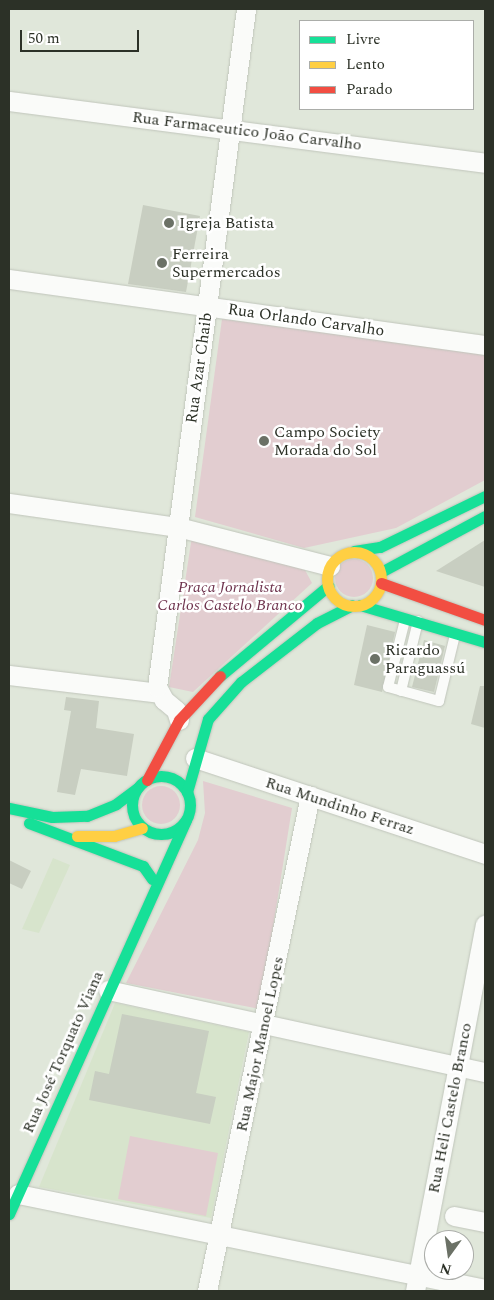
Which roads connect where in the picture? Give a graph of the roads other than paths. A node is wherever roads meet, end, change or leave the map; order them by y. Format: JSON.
{"nodes":[{"id":1,"x":246,"y":9,"type":"edge"},
{"id":2,"x":9,"y":101,"type":"edge"},
{"id":3,"x":232,"y":128,"type":"junction"},
{"id":4,"x":485,"y":163,"type":"edge"},
{"id":5,"x":9,"y":279,"type":"edge"},
{"id":6,"x":208,"y":307,"type":"junction"},
{"id":7,"x":485,"y":344,"type":"edge"},
{"id":8,"x":485,"y":496,"type":"edge"},
{"id":9,"x":9,"y":503,"type":"edge"},
{"id":10,"x":485,"y":516,"type":"edge"},
{"id":11,"x":178,"y":527,"type":"junction"},
{"id":12,"x":354,"y":551,"type":"junction"},
{"id":13,"x":330,"y":566,"type":"junction"},
{"id":14,"x":381,"y":577,"type":"junction"},
{"id":15,"x":328,"y":586,"type":"junction"},
{"id":16,"x":356,"y":605,"type":"junction"},
{"id":17,"x":406,"y":616,"type":"junction"},
{"id":18,"x":483,"y":618,"type":"edge"},
{"id":19,"x":418,"y":620,"type":"junction"},
{"id":20,"x":456,"y":632,"type":"junction"},
{"id":21,"x":485,"y":642,"type":"edge"},
{"id":22,"x":9,"y":675,"type":"edge"},
{"id":23,"x":401,"y":691,"type":"junction"},
{"id":24,"x":159,"y":694,"type":"junction"},
{"id":25,"x":179,"y":720,"type":"junction"},
{"id":26,"x":195,"y":758,"type":"junction"},
{"id":27,"x":147,"y":780,"type":"junction"},
{"id":28,"x":137,"y":788,"type":"junction"},
{"id":29,"x":187,"y":792,"type":"junction"},
{"id":30,"x":310,"y":796,"type":"junction"},
{"id":31,"x":9,"y":808,"type":"edge"},
{"id":32,"x":9,"y":818,"type":"edge"},
{"id":33,"x":186,"y":820,"type":"junction"},
{"id":34,"x":29,"y":824,"type":"junction"},
{"id":35,"x":145,"y":830,"type":"junction"},
{"id":36,"x":149,"y":845,"type":"dead end"},
{"id":37,"x":485,"y":854,"type":"edge"},
{"id":38,"x":150,"y":857,"type":"dead end"},
{"id":39,"x":152,"y":879,"type":"junction"},
{"id":40,"x":147,"y":903,"type":"junction"},
{"id":41,"x":485,"y":926,"type":"edge"},
{"id":42,"x":108,"y":990,"type":"junction"},
{"id":43,"x":266,"y":1023,"type":"junction"},
{"id":44,"x":458,"y":1066,"type":"junction"},
{"id":45,"x":485,"y":1072,"type":"edge"},
{"id":46,"x":18,"y":1194,"type":"junction"},
{"id":47,"x":9,"y":1214,"type":"edge"},
{"id":48,"x":454,"y":1216,"type":"dead end"},
{"id":49,"x":485,"y":1222,"type":"edge"},
{"id":50,"x":218,"y":1235,"type":"junction"},
{"id":51,"x":417,"y":1283,"type":"edge"},
{"id":52,"x":485,"y":1289,"type":"edge"},
{"id":53,"x":207,"y":1291,"type":"edge"}],
"edges":[{"from":1,"to":3,"type":"street","name":"Rua Azar Chaib"},
{"from":2,"to":3,"type":"street","name":"Rua Farmaceutico João Carvalho"},
{"from":3,"to":4,"type":"street","name":"Rua Farmaceutico João Carvalho"},
{"from":3,"to":6,"type":"street","name":"Rua Azar Chaib"},
{"from":5,"to":6,"type":"street","name":"Rua Orlando Carvalho"},
{"from":6,"to":7,"type":"street","name":"Rua Orlando Carvalho"},
{"from":6,"to":11,"type":"street","name":"Rua Azar Chaib"},
{"from":8,"to":12,"type":"main road"},
{"from":9,"to":11,"type":"street"},
{"from":10,"to":14,"type":"main road"},
{"from":11,"to":13,"type":"street"},
{"from":11,"to":24,"type":"street","name":"Rua Azar Chaib"},
{"from":12,"to":13,"type":"main road"},
{"from":12,"to":14,"type":"main road"},
{"from":13,"to":15,"type":"main road"},
{"from":14,"to":16,"type":"main road"},
{"from":14,"to":18,"type":"main road"},
{"from":15,"to":16,"type":"main road"},
{"from":15,"to":25,"type":"main road"},
{"from":16,"to":17,"type":"main road"},
{"from":16,"to":26,"type":"main road"},
{"from":17,"to":19,"type":"main road"},
{"from":17,"to":23,"type":"lane"},
{"from":19,"to":20,"type":"main road"},
{"from":19,"to":23,"type":"lane"},
{"from":20,"to":21,"type":"main road"},
{"from":20,"to":23,"type":"lane"},
{"from":22,"to":24,"type":"street"},
{"from":24,"to":25,"type":"street"},
{"from":25,"to":27,"type":"main road"},
{"from":26,"to":29,"type":"main road"},
{"from":26,"to":30,"type":"street","name":"Rua Mundinho Ferraz"},
{"from":27,"to":28,"type":"main road"},
{"from":27,"to":29,"type":"main road"},
{"from":28,"to":31,"type":"main road"},
{"from":28,"to":35,"type":"main road"},
{"from":29,"to":33,"type":"main road"},
{"from":30,"to":37,"type":"street","name":"Rua Mundinho Ferraz"},
{"from":30,"to":43,"type":"street","name":"Rua Major Manoel Lopes"},
{"from":32,"to":34,"type":"main road"},
{"from":33,"to":35,"type":"main road"},
{"from":33,"to":40,"type":"main road","name":"Rua José Torquato Viana"},
{"from":34,"to":35,"type":"main road"},
{"from":34,"to":39,"type":"main road"},
{"from":35,"to":36,"type":"main road"},
{"from":38,"to":39,"type":"main road","name":"Rua José Torquato Viana"},
{"from":39,"to":40,"type":"main road","name":"Rua José Torquato Viana"},
{"from":40,"to":42,"type":"main road","name":"Rua José Torquato Viana"},
{"from":41,"to":44,"type":"street","name":"Rua Heli Castelo Branco"},
{"from":42,"to":43,"type":"street"},
{"from":42,"to":46,"type":"main road","name":"Rua José Torquato Viana"},
{"from":43,"to":44,"type":"street"},
{"from":43,"to":50,"type":"street","name":"Rua Major Manoel Lopes"},
{"from":44,"to":45,"type":"street"},
{"from":44,"to":51,"type":"street","name":"Rua Heli Castelo Branco"},
{"from":46,"to":47,"type":"main road","name":"Rua José Torquato Viana"},
{"from":46,"to":50,"type":"street"},
{"from":48,"to":49,"type":"street"},
{"from":50,"to":51,"type":"street"},
{"from":50,"to":53,"type":"street","name":"Rua Major Manoel Lopes"},
{"from":51,"to":52,"type":"street"}]}
